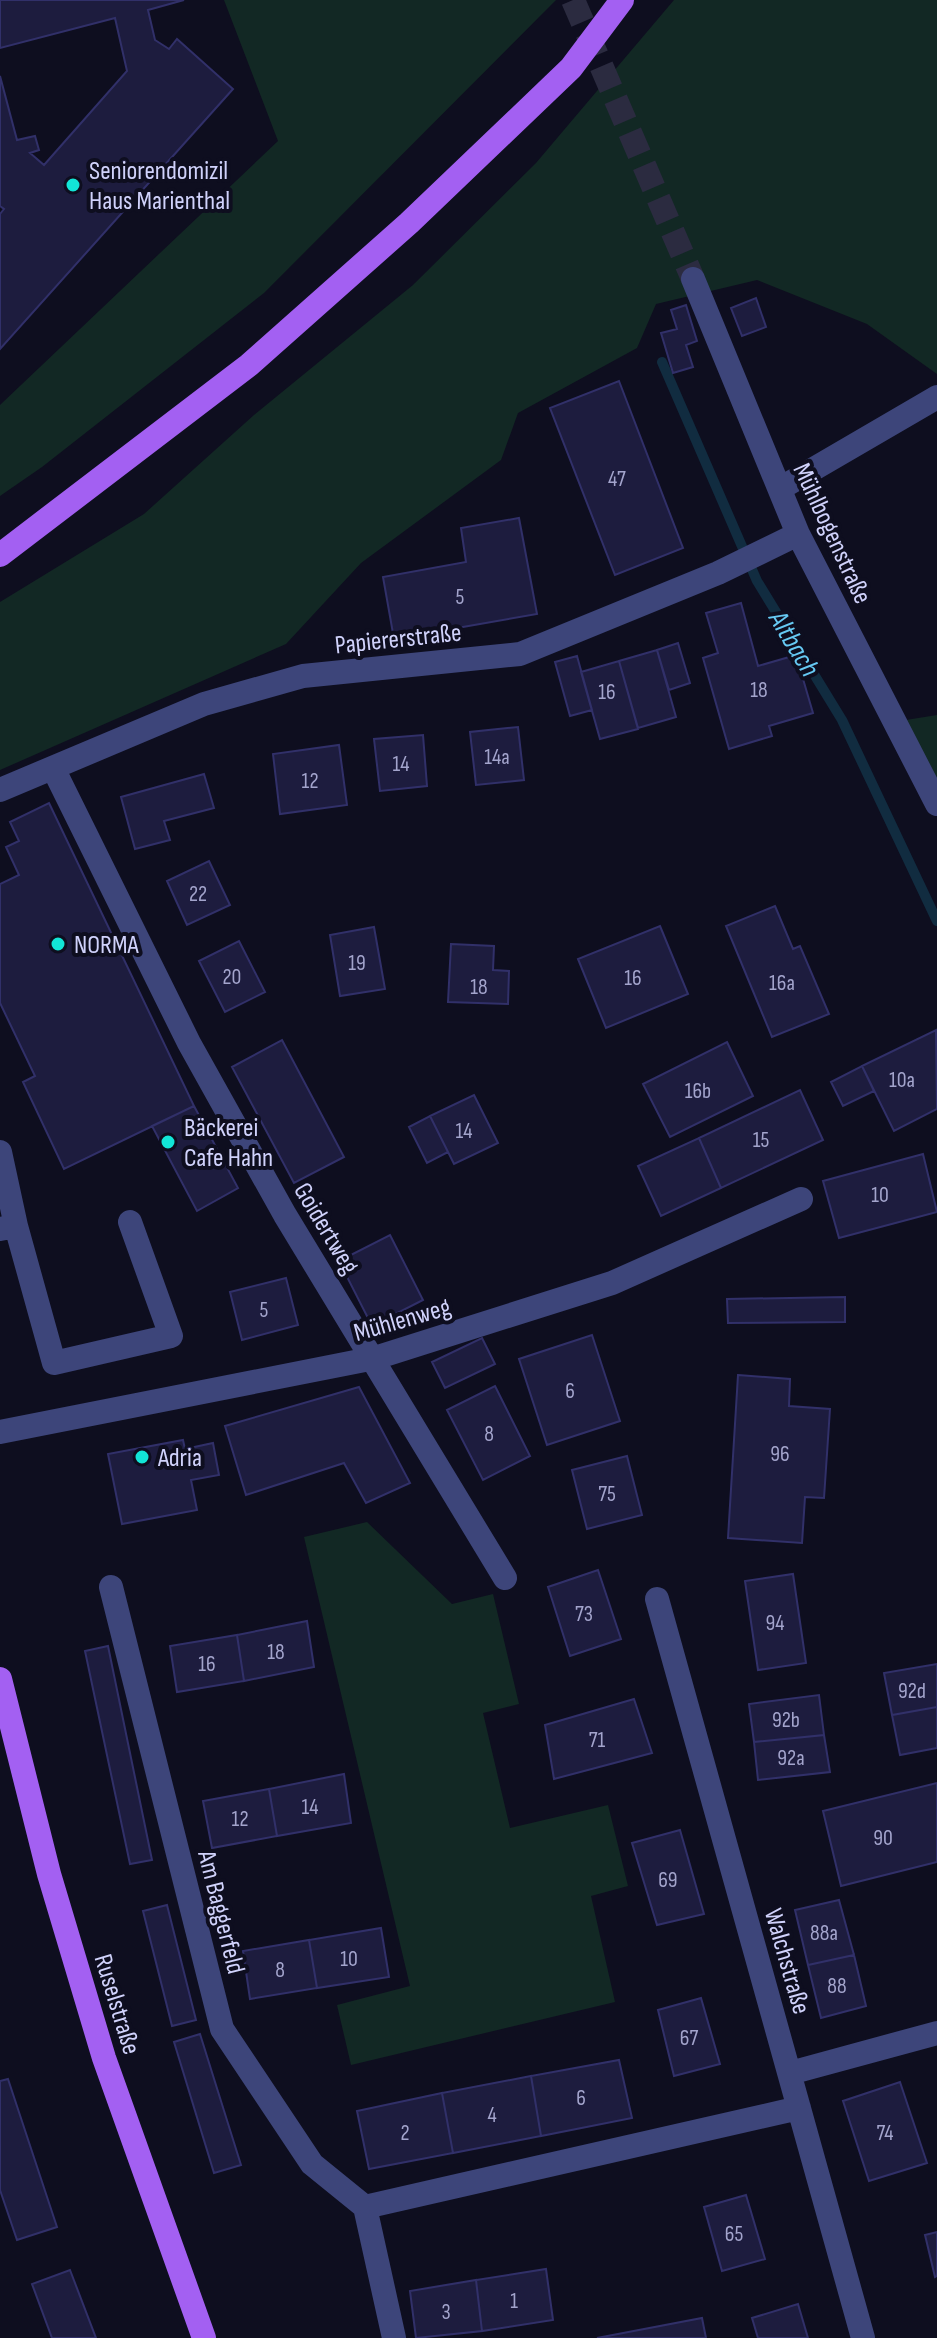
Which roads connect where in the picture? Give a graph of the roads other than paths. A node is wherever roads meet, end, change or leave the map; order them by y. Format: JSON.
{"nodes":[{"id":1,"x":622,"y":0,"type":"edge"},
{"id":2,"x":693,"y":279,"type":"tunnel mouth"},
{"id":3,"x":937,"y":397,"type":"edge"},
{"id":4,"x":781,"y":488,"type":"junction"},
{"id":5,"x":798,"y":534,"type":"junction"},
{"id":6,"x":0,"y":555,"type":"edge"},
{"id":7,"x":54,"y":770,"type":"junction"},
{"id":8,"x":0,"y":790,"type":"edge"},
{"id":9,"x":937,"y":804,"type":"edge"},
{"id":10,"x":0,"y":1152,"type":"edge"},
{"id":11,"x":801,"y":1199,"type":"dead end"},
{"id":12,"x":130,"y":1222,"type":"dead end"},
{"id":13,"x":8,"y":1227,"type":"edge"},
{"id":14,"x":375,"y":1358,"type":"junction"},
{"id":15,"x":0,"y":1432,"type":"edge"},
{"id":16,"x":505,"y":1578,"type":"dead end"},
{"id":17,"x":111,"y":1587,"type":"dead end"},
{"id":18,"x":657,"y":1599,"type":"dead end"},
{"id":19,"x":0,"y":1679,"type":"edge"},
{"id":20,"x":937,"y":2033,"type":"edge"},
{"id":21,"x":790,"y":2073,"type":"junction"},
{"id":22,"x":799,"y":2108,"type":"junction"},
{"id":23,"x":365,"y":2207,"type":"junction"},
{"id":24,"x":204,"y":2338,"type":"edge"},
{"id":25,"x":394,"y":2338,"type":"edge"},
{"id":26,"x":863,"y":2338,"type":"edge"}],
"edges":[{"from":1,"to":6,"type":"main road"},
{"from":2,"to":4,"type":"street","name":"Mühlbogenstraße"},
{"from":3,"to":4,"type":"street"},
{"from":4,"to":5,"type":"street","name":"Mühlbogenstraße"},
{"from":5,"to":7,"type":"street","name":"Papiererstraße"},
{"from":5,"to":9,"type":"street","name":"Mühlbogenstraße"},
{"from":7,"to":8,"type":"street","name":"Papiererstraße"},
{"from":7,"to":14,"type":"street","name":"Goidertweg"},
{"from":10,"to":13,"type":"street"},
{"from":11,"to":14,"type":"street","name":"Mühlenweg"},
{"from":12,"to":13,"type":"street"},
{"from":14,"to":15,"type":"street","name":"Mühlenweg"},
{"from":14,"to":16,"type":"street","name":"Goidertweg"},
{"from":17,"to":23,"type":"street","name":"Am Baggerfeld"},
{"from":18,"to":21,"type":"street","name":"Walchstraße"},
{"from":19,"to":24,"type":"main road","name":"Ruselstraße"},
{"from":20,"to":21,"type":"street"},
{"from":21,"to":22,"type":"street","name":"Walchstraße"},
{"from":22,"to":23,"type":"street"},
{"from":22,"to":26,"type":"street","name":"Walchstraße"},
{"from":23,"to":25,"type":"street"}]}
